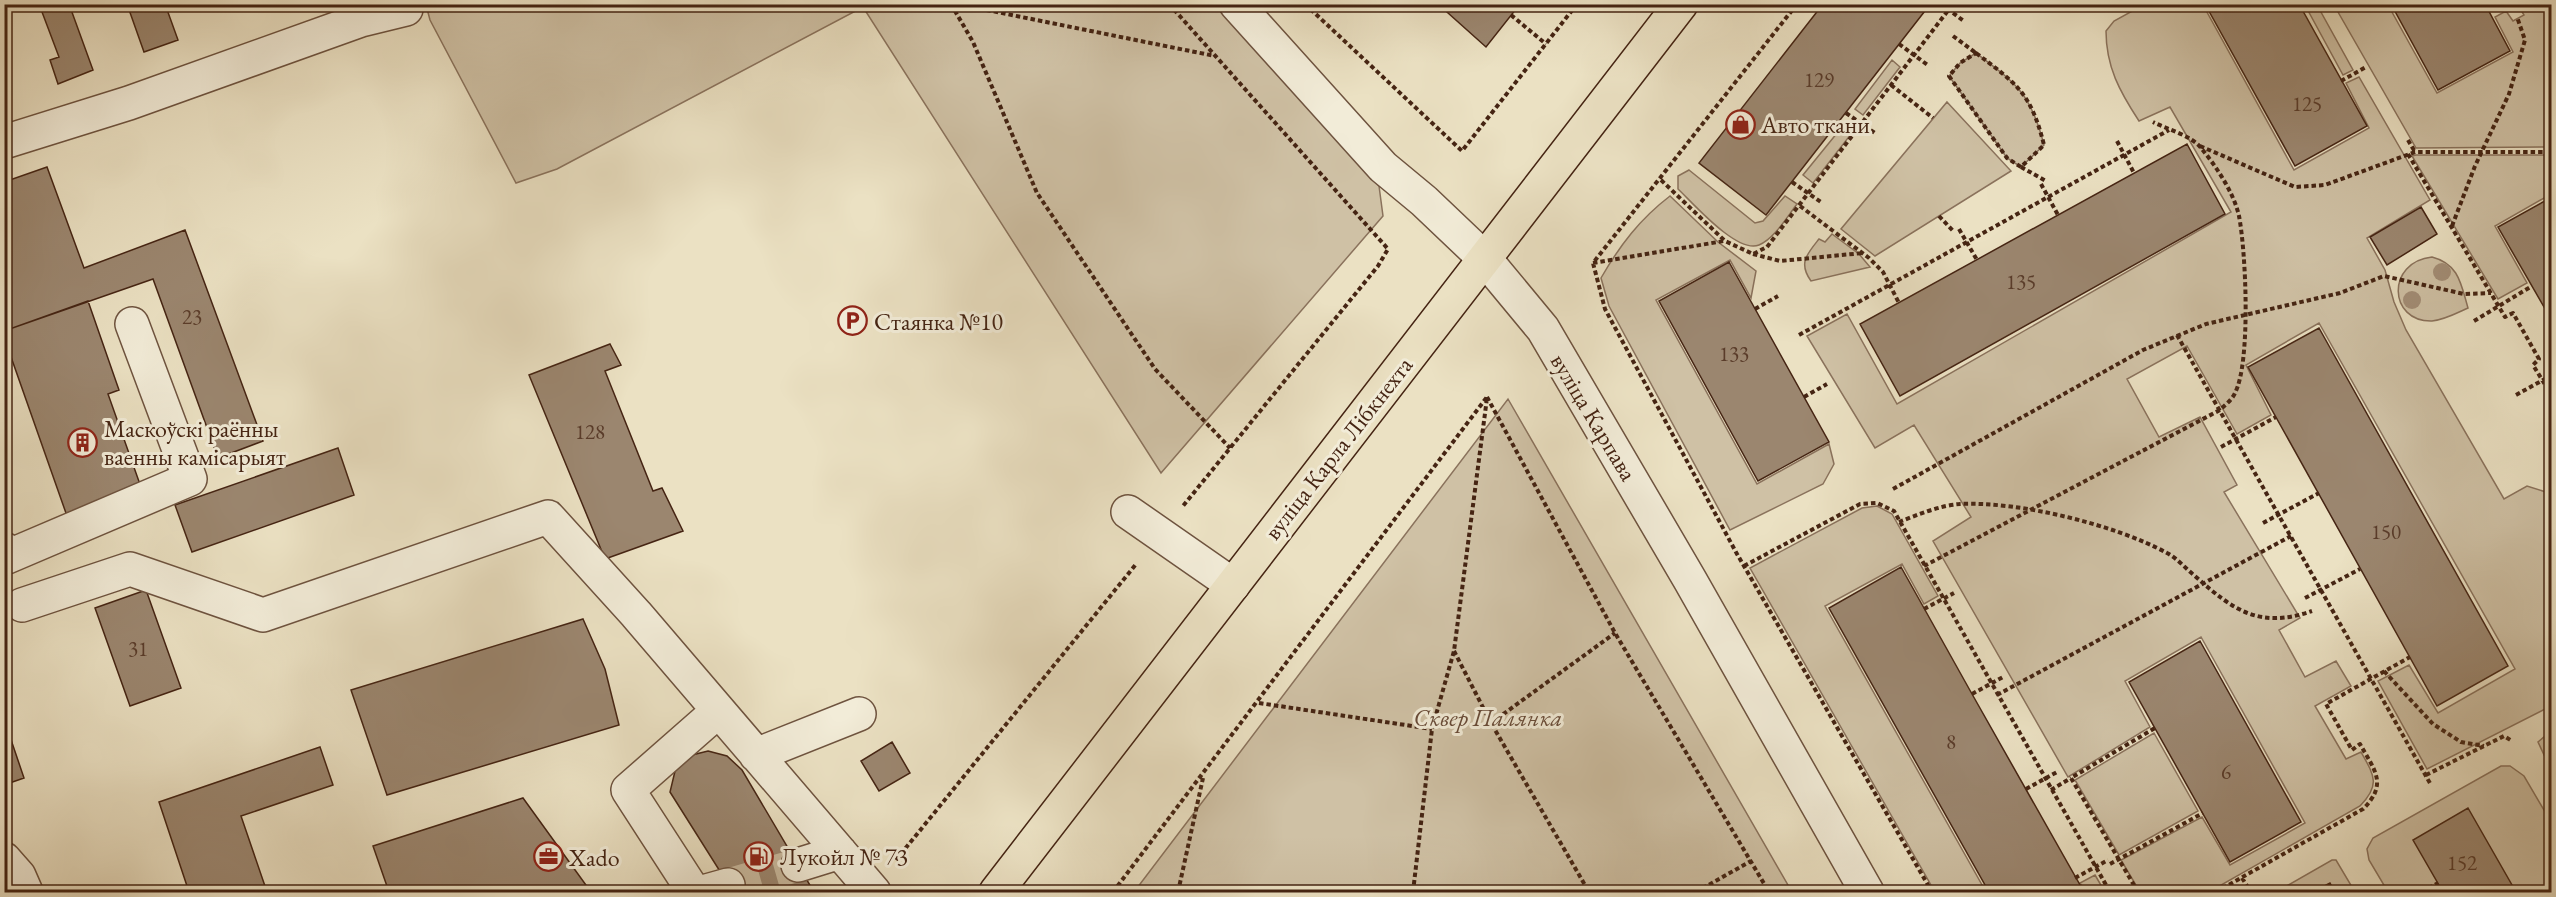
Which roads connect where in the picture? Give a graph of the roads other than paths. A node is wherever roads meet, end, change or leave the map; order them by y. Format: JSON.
{"nodes":[{"id":1,"x":1236,"y":4,"type":"edge"},
{"id":2,"x":1681,"y":4,"type":"edge"},
{"id":3,"x":406,"y":9,"type":"dead end"},
{"id":4,"x":358,"y":12,"type":"edge"},
{"id":5,"x":4,"y":142,"type":"edge"},
{"id":6,"x":1485,"y":260,"type":"junction"},
{"id":7,"x":132,"y":324,"type":"dead end"},
{"id":8,"x":1128,"y":512,"type":"dead end"},
{"id":9,"x":4,"y":549,"type":"edge"},
{"id":10,"x":1233,"y":585,"type":"junction"},
{"id":11,"x":22,"y":605,"type":"dead end"},
{"id":12,"x":718,"y":711,"type":"junction"},
{"id":13,"x":859,"y":714,"type":"dead end"},
{"id":14,"x":756,"y":755,"type":"junction"},
{"id":15,"x":840,"y":852,"type":"junction"},
{"id":16,"x":4,"y":859,"type":"edge"},
{"id":17,"x":798,"y":865,"type":"tunnel mouth"},
{"id":18,"x":26,"y":892,"type":"edge"},
{"id":19,"x":694,"y":892,"type":"edge"},
{"id":20,"x":874,"y":892,"type":"edge"},
{"id":21,"x":996,"y":892,"type":"edge"},
{"id":22,"x":1867,"y":892,"type":"edge"}],
"edges":[{"from":1,"to":6,"type":"street","name":"вуліца Карпава"},
{"from":2,"to":6,"type":"main road","name":"вуліца Карла Лібкнехта"},
{"from":3,"to":4,"type":"street"},
{"from":4,"to":5,"type":"street"},
{"from":6,"to":10,"type":"main road","name":"вуліца Карла Лібкнехта"},
{"from":6,"to":22,"type":"street","name":"вуліца Карпава"},
{"from":7,"to":9,"type":"street"},
{"from":8,"to":10,"type":"street"},
{"from":10,"to":21,"type":"main road","name":"вуліца Карла Лібкнехта"},
{"from":11,"to":12,"type":"street"},
{"from":12,"to":14,"type":"street"},
{"from":12,"to":19,"type":"street"},
{"from":13,"to":14,"type":"street"},
{"from":14,"to":15,"type":"street"},
{"from":15,"to":17,"type":"street"},
{"from":15,"to":20,"type":"street"},
{"from":16,"to":18,"type":"street"}]}
